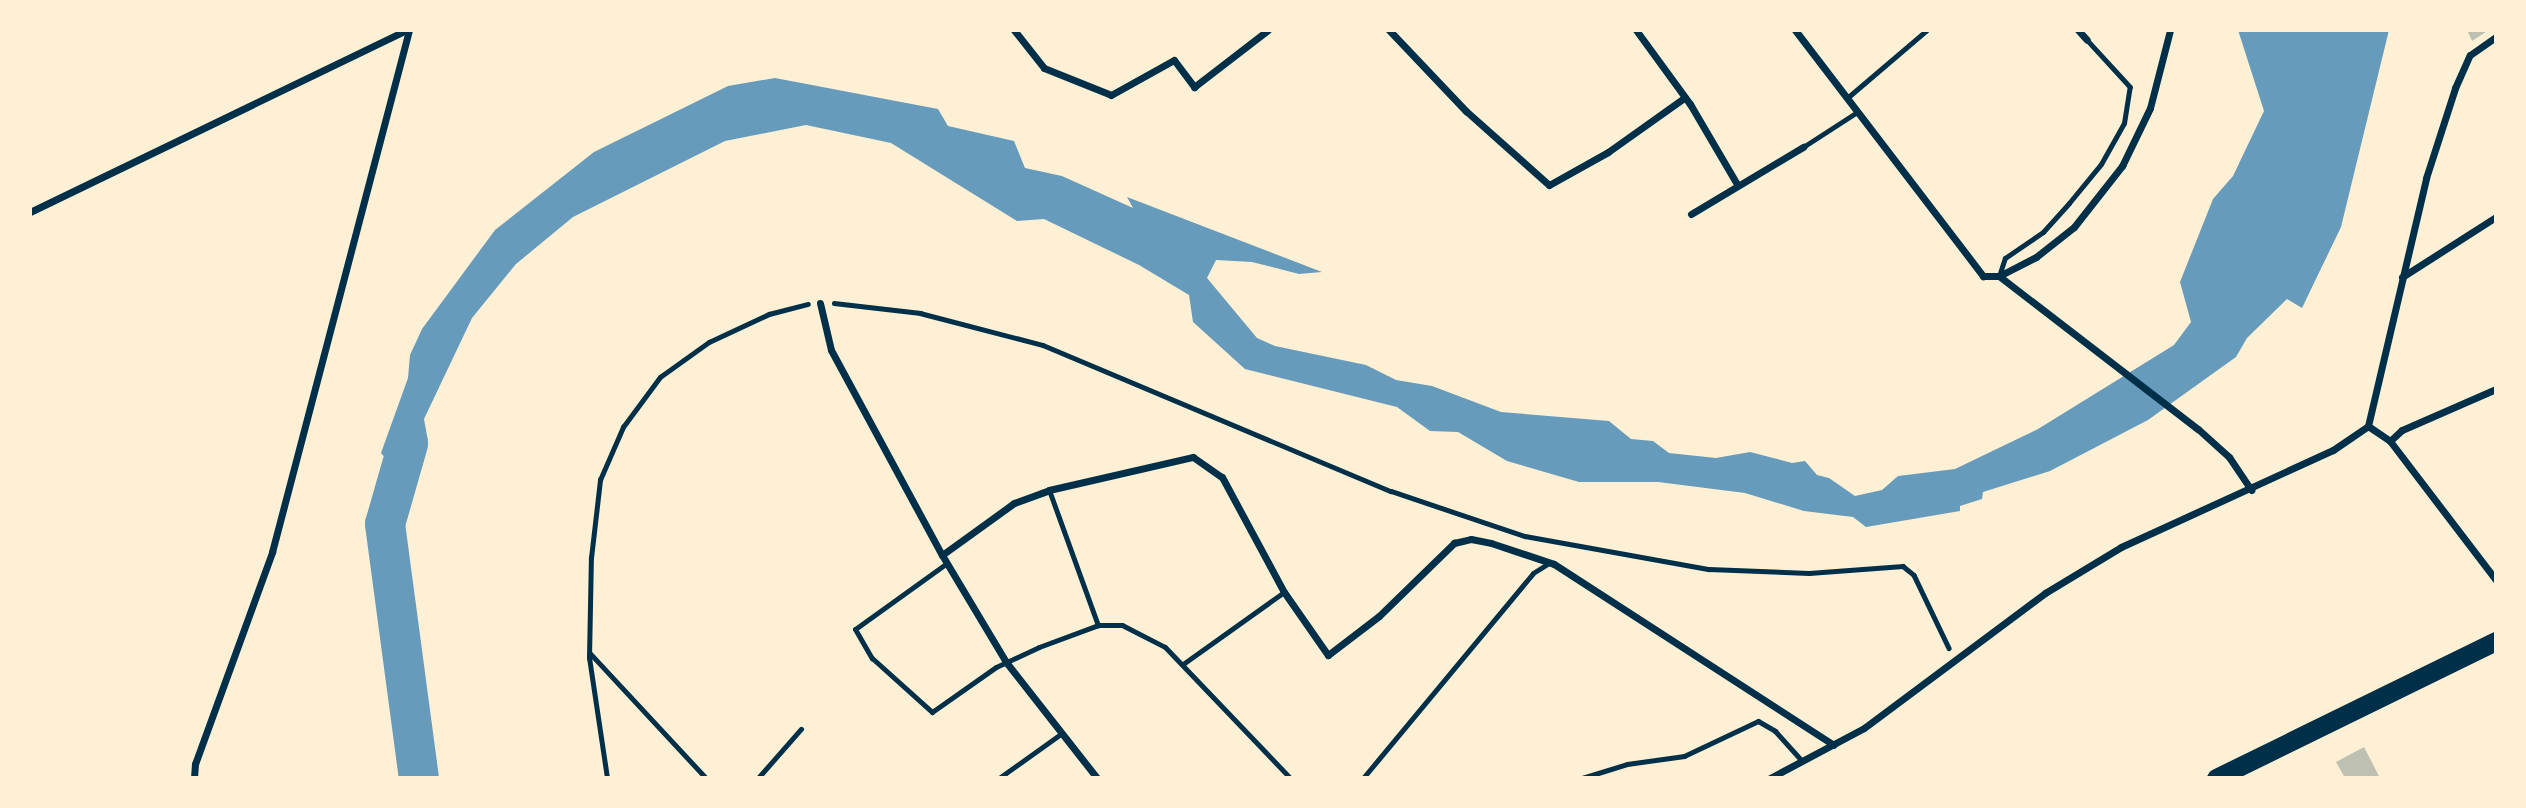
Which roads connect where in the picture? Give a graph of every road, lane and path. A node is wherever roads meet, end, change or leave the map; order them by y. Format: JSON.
{"nodes":[{"id":1,"x":408,"y":30,"type":"edge"},
{"id":2,"x":1014,"y":30,"type":"edge"},
{"id":3,"x":1268,"y":30,"type":"edge"},
{"id":4,"x":1389,"y":30,"type":"edge"},
{"id":5,"x":1636,"y":30,"type":"edge"},
{"id":6,"x":1795,"y":30,"type":"edge"},
{"id":7,"x":1927,"y":30,"type":"edge"},
{"id":8,"x":2078,"y":30,"type":"edge"},
{"id":9,"x":2170,"y":30,"type":"edge"},
{"id":10,"x":2496,"y":37,"type":"edge"},
{"id":11,"x":2087,"y":40,"type":"joint"},
{"id":12,"x":1684,"y":98,"type":"junction"},
{"id":13,"x":1847,"y":98,"type":"junction"},
{"id":14,"x":1857,"y":112,"type":"junction"},
{"id":15,"x":1803,"y":147,"type":"joint"},
{"id":16,"x":1737,"y":184,"type":"junction"},
{"id":17,"x":30,"y":212,"type":"edge"},
{"id":18,"x":1691,"y":214,"type":"dead end"},
{"id":19,"x":2496,"y":217,"type":"edge"},
{"id":20,"x":1999,"y":276,"type":"junction"},
{"id":21,"x":2402,"y":278,"type":"junction"},
{"id":22,"x":820,"y":303,"type":"dead end"},
{"id":23,"x":2496,"y":389,"type":"edge"},
{"id":24,"x":2368,"y":426,"type":"junction"},
{"id":25,"x":2390,"y":441,"type":"junction"},
{"id":26,"x":1049,"y":490,"type":"junction"},
{"id":27,"x":2251,"y":490,"type":"junction"},
{"id":28,"x":942,"y":555,"type":"junction"},
{"id":29,"x":947,"y":563,"type":"junction"},
{"id":30,"x":1549,"y":563,"type":"junction"},
{"id":31,"x":1903,"y":566,"type":"dead end"},
{"id":32,"x":2496,"y":580,"type":"edge"},
{"id":33,"x":1284,"y":592,"type":"junction"},
{"id":34,"x":1098,"y":625,"type":"junction"},
{"id":35,"x":2496,"y":641,"type":"edge"},
{"id":36,"x":589,"y":652,"type":"dead end"},
{"id":37,"x":1955,"y":659,"type":"junction"},
{"id":38,"x":1006,"y":662,"type":"junction"},
{"id":39,"x":1183,"y":664,"type":"junction"},
{"id":40,"x":801,"y":729,"type":"dead end"},
{"id":41,"x":1062,"y":733,"type":"junction"},
{"id":42,"x":1834,"y":745,"type":"junction"},
{"id":43,"x":1801,"y":760,"type":"junction"},
{"id":44,"x":194,"y":778,"type":"edge"},
{"id":45,"x":706,"y":778,"type":"edge"},
{"id":46,"x":758,"y":778,"type":"edge"},
{"id":47,"x":999,"y":778,"type":"edge"},
{"id":48,"x":1097,"y":778,"type":"edge"},
{"id":49,"x":1290,"y":778,"type":"edge"},
{"id":50,"x":1363,"y":778,"type":"edge"},
{"id":51,"x":1582,"y":778,"type":"edge"},
{"id":52,"x":1770,"y":778,"type":"edge"},
{"id":53,"x":2216,"y":778,"type":"edge"}],
"edges":[{"from":1,"to":17,"type":"street"},
{"from":1,"to":44,"type":"street"},
{"from":2,"to":3,"type":"street"},
{"from":4,"to":12,"type":"street"},
{"from":5,"to":12,"type":"street"},
{"from":6,"to":13,"type":"street"},
{"from":7,"to":13,"type":"lane"},
{"from":8,"to":11,"type":"street"},
{"from":9,"to":20,"type":"street"},
{"from":10,"to":21,"type":"street"},
{"from":11,"to":20,"type":"lane"},
{"from":12,"to":16,"type":"street"},
{"from":13,"to":14,"type":"street"},
{"from":14,"to":15,"type":"lane"},
{"from":14,"to":20,"type":"street"},
{"from":15,"to":16,"type":"street"},
{"from":16,"to":18,"type":"street"},
{"from":19,"to":21,"type":"street"},
{"from":20,"to":27,"type":"street"},
{"from":21,"to":24,"type":"street"},
{"from":22,"to":28,"type":"street"},
{"from":23,"to":25,"type":"street"},
{"from":24,"to":25,"type":"street"},
{"from":24,"to":27,"type":"street"},
{"from":25,"to":32,"type":"street"},
{"from":26,"to":28,"type":"street"},
{"from":26,"to":33,"type":"street"},
{"from":26,"to":34,"type":"lane"},
{"from":27,"to":37,"type":"street"},
{"from":28,"to":29,"type":"street"},
{"from":29,"to":38,"type":"street"},
{"from":29,"to":38,"type":"lane"},
{"from":30,"to":33,"type":"street"},
{"from":30,"to":42,"type":"street"},
{"from":30,"to":50,"type":"lane"},
{"from":31,"to":37,"type":"path"},
{"from":33,"to":39,"type":"lane"},
{"from":34,"to":38,"type":"lane"},
{"from":34,"to":39,"type":"lane"},
{"from":35,"to":53,"type":"highway"},
{"from":36,"to":45,"type":"path"},
{"from":37,"to":42,"type":"street"},
{"from":38,"to":41,"type":"street"},
{"from":39,"to":49,"type":"lane"},
{"from":40,"to":46,"type":"path"},
{"from":41,"to":47,"type":"lane"},
{"from":41,"to":48,"type":"street"},
{"from":42,"to":43,"type":"street"},
{"from":43,"to":51,"type":"lane"},
{"from":43,"to":52,"type":"street"}]}
